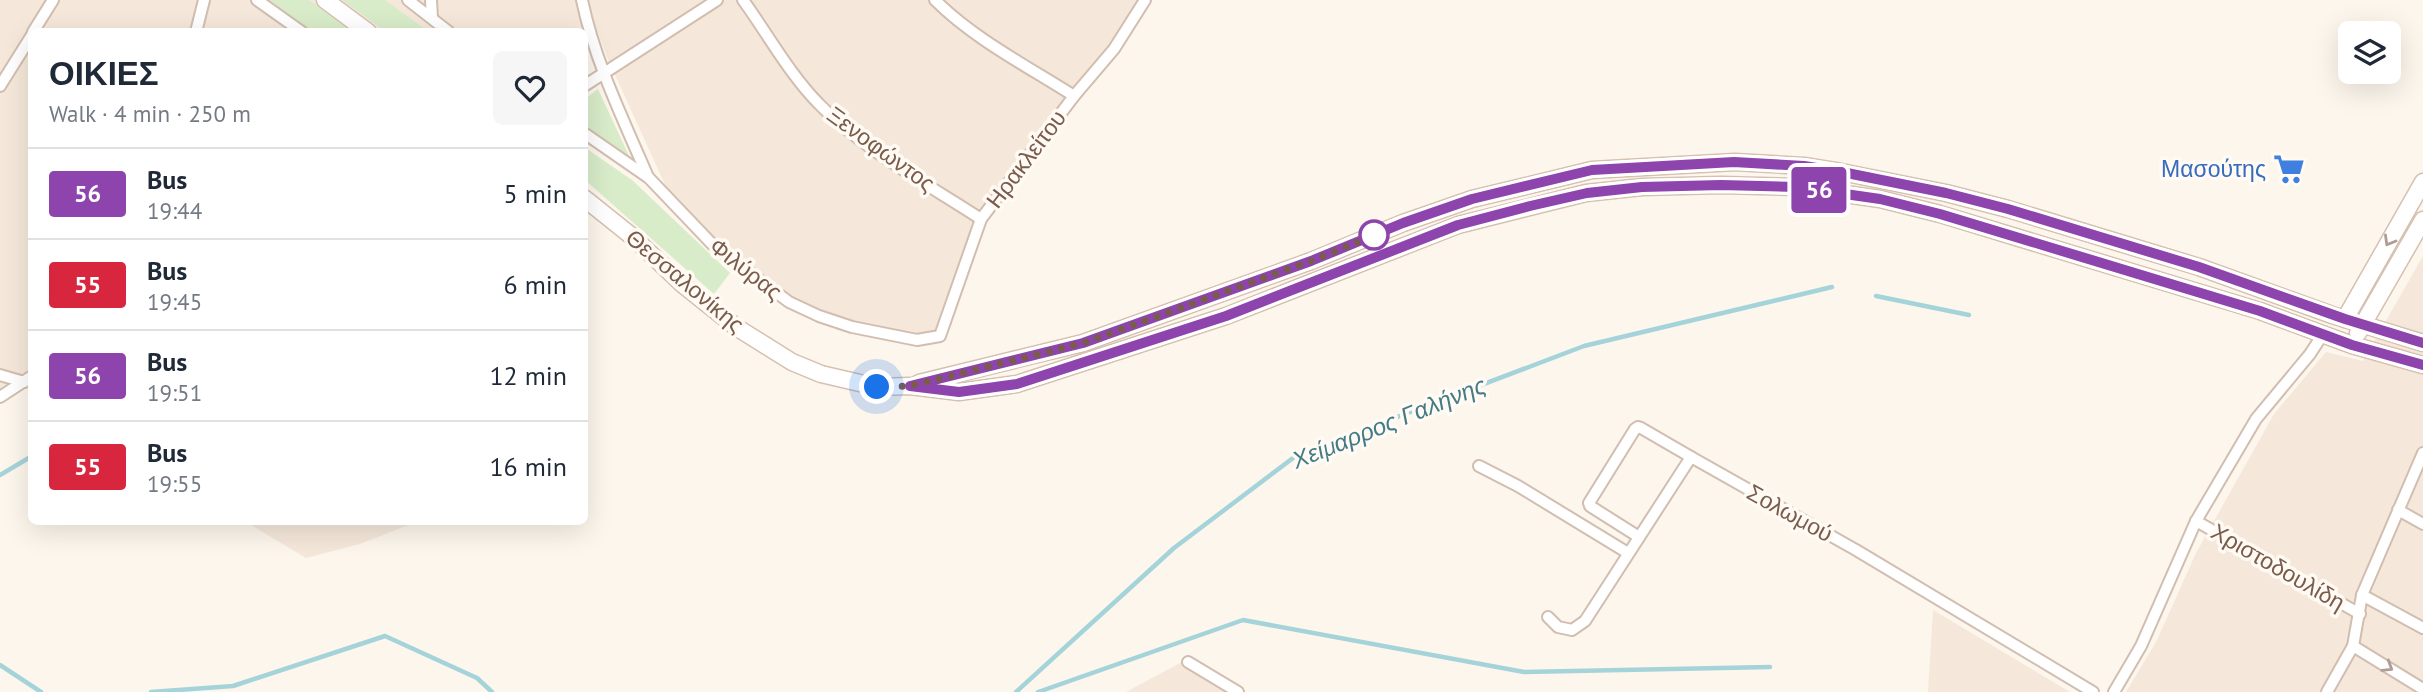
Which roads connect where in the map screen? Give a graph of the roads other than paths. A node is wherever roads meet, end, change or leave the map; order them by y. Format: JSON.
{"nodes":[{"id":1,"x":53,"y":0,"type":"edge"},
{"id":2,"x":204,"y":0,"type":"edge"},
{"id":3,"x":257,"y":0,"type":"edge"},
{"id":4,"x":325,"y":0,"type":"edge"},
{"id":5,"x":408,"y":0,"type":"edge"},
{"id":6,"x":431,"y":0,"type":"edge"},
{"id":7,"x":582,"y":0,"type":"edge"},
{"id":8,"x":717,"y":0,"type":"edge"},
{"id":9,"x":743,"y":0,"type":"edge"},
{"id":10,"x":934,"y":0,"type":"edge"},
{"id":11,"x":1145,"y":0,"type":"edge"},
{"id":12,"x":432,"y":18,"type":"junction"},
{"id":13,"x":35,"y":28,"type":"edge"},
{"id":14,"x":197,"y":28,"type":"edge"},
{"id":15,"x":296,"y":28,"type":"edge"},
{"id":16,"x":363,"y":28,"type":"edge"},
{"id":17,"x":444,"y":28,"type":"edge"},
{"id":18,"x":28,"y":40,"type":"edge"},
{"id":19,"x":604,"y":73,"type":"junction"},
{"id":20,"x":588,"y":83,"type":"edge"},
{"id":21,"x":0,"y":86,"type":"edge"},
{"id":22,"x":1074,"y":96,"type":"junction"},
{"id":23,"x":588,"y":137,"type":"edge"},
{"id":24,"x":649,"y":178,"type":"junction"},
{"id":25,"x":2423,"y":182,"type":"edge"},
{"id":26,"x":588,"y":201,"type":"edge"},
{"id":27,"x":981,"y":219,"type":"junction"},
{"id":28,"x":2423,"y":220,"type":"edge"},
{"id":29,"x":2338,"y":317,"type":"junction"},
{"id":30,"x":2362,"y":325,"type":"junction"},
{"id":31,"x":2323,"y":334,"type":"junction"},
{"id":32,"x":940,"y":336,"type":"joint"},
{"id":33,"x":2423,"y":343,"type":"edge"},
{"id":34,"x":2352,"y":345,"type":"junction"},
{"id":35,"x":2423,"y":365,"type":"edge"},
{"id":36,"x":0,"y":375,"type":"edge"},
{"id":37,"x":28,"y":379,"type":"edge"},
{"id":38,"x":910,"y":386,"type":"junction"},
{"id":39,"x":0,"y":397,"type":"edge"},
{"id":40,"x":2423,"y":453,"type":"edge"},
{"id":41,"x":1691,"y":457,"type":"junction"},
{"id":42,"x":1479,"y":466,"type":"dead end"},
{"id":43,"x":2398,"y":510,"type":"junction"},
{"id":44,"x":2196,"y":521,"type":"junction"},
{"id":45,"x":2423,"y":524,"type":"edge"},
{"id":46,"x":1639,"y":537,"type":"junction"},
{"id":47,"x":1628,"y":552,"type":"junction"},
{"id":48,"x":2362,"y":595,"type":"junction"},
{"id":49,"x":2360,"y":614,"type":"junction"},
{"id":50,"x":1548,"y":617,"type":"dead end"},
{"id":51,"x":2423,"y":628,"type":"edge"},
{"id":52,"x":2353,"y":646,"type":"junction"},
{"id":53,"x":1188,"y":662,"type":"dead end"},
{"id":54,"x":2423,"y":689,"type":"edge"},
{"id":55,"x":1238,"y":692,"type":"edge"},
{"id":56,"x":2093,"y":692,"type":"edge"},
{"id":57,"x":2114,"y":692,"type":"edge"},
{"id":58,"x":2327,"y":692,"type":"edge"}],
"edges":[{"from":1,"to":13,"type":"street"},
{"from":2,"to":14,"type":"street"},
{"from":3,"to":15,"type":"street"},
{"from":4,"to":16,"type":"main road"},
{"from":5,"to":12,"type":"street"},
{"from":6,"to":12,"type":"street"},
{"from":7,"to":19,"type":"street"},
{"from":8,"to":19,"type":"street"},
{"from":9,"to":27,"type":"street","name":"Ξενοφώντος"},
{"from":10,"to":22,"type":"street"},
{"from":11,"to":22,"type":"street","name":"Ηρακλείτου"},
{"from":12,"to":17,"type":"street"},
{"from":18,"to":21,"type":"street"},
{"from":19,"to":20,"type":"street"},
{"from":19,"to":24,"type":"street"},
{"from":22,"to":27,"type":"street","name":"Ηρακλείτου"},
{"from":23,"to":24,"type":"street","name":"Φιλύρας"},
{"from":24,"to":32,"type":"street","name":"Φιλύρας"},
{"from":25,"to":29,"type":"main road","one_way":true},
{"from":26,"to":38,"type":"main road","name":"Θεσσαλονίκης"},
{"from":27,"to":32,"type":"street","name":"Ηρακλείτου"},
{"from":28,"to":30,"type":"main road"},
{"from":29,"to":30,"type":"main road","name":"Θεσσαλονίκης"},
{"from":29,"to":31,"type":"main road"},
{"from":29,"to":38,"type":"main road","name":"Θεσσαλονίκης"},
{"from":30,"to":33,"type":"main road","name":"Θεσσαλονίκης"},
{"from":30,"to":34,"type":"main road"},
{"from":31,"to":34,"type":"main road","name":"Θεσσαλονίκης"},
{"from":31,"to":38,"type":"main road","name":"Θεσσαλονίκης"},
{"from":31,"to":44,"type":"street"},
{"from":34,"to":35,"type":"main road","name":"Θεσσαλονίκης"},
{"from":36,"to":37,"type":"street"},
{"from":37,"to":39,"type":"street"},
{"from":40,"to":43,"type":"street"},
{"from":41,"to":46,"type":"street"},
{"from":41,"to":46,"type":"street","name":"Σολωμού"},
{"from":41,"to":56,"type":"street","name":"Σολωμού"},
{"from":42,"to":47,"type":"street"},
{"from":43,"to":45,"type":"street"},
{"from":43,"to":48,"type":"street"},
{"from":44,"to":49,"type":"street","name":"Χριστοδουλίδη"},
{"from":44,"to":57,"type":"street"},
{"from":46,"to":47,"type":"street"},
{"from":47,"to":50,"type":"street"},
{"from":48,"to":49,"type":"street"},
{"from":48,"to":51,"type":"street"},
{"from":49,"to":52,"type":"street"},
{"from":52,"to":54,"type":"street","one_way":true},
{"from":52,"to":58,"type":"street"},
{"from":53,"to":55,"type":"street"}]}
